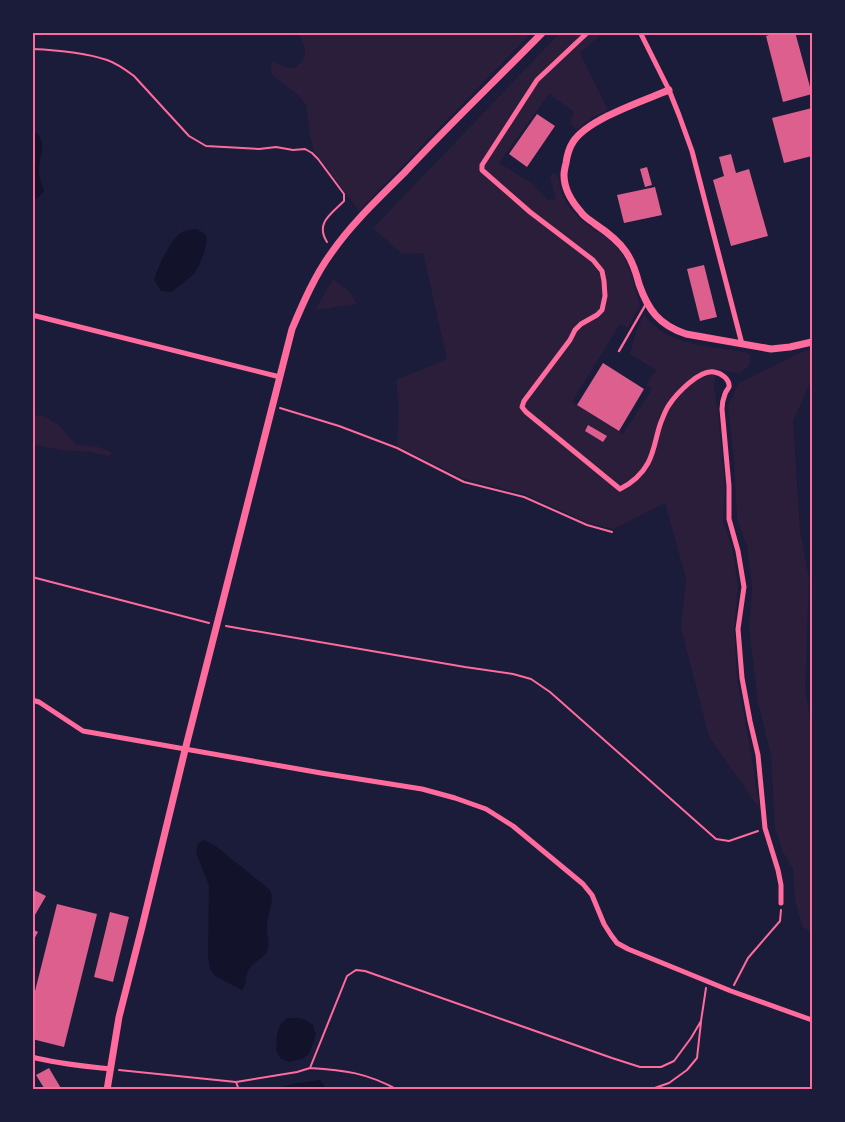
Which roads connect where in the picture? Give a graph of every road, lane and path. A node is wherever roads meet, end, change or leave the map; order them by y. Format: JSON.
{"nodes":[{"id":1,"x":544,"y":32,"type":"edge"},
{"id":2,"x":588,"y":32,"type":"edge"},
{"id":3,"x":640,"y":32,"type":"edge"},
{"id":4,"x":32,"y":48,"type":"edge"},
{"id":5,"x":669,"y":90,"type":"junction"},
{"id":6,"x":333,"y":250,"type":"junction"},
{"id":7,"x":647,"y":303,"type":"junction"},
{"id":8,"x":32,"y":315,"type":"edge"},
{"id":9,"x":812,"y":342,"type":"edge"},
{"id":10,"x":742,"y":344,"type":"junction"},
{"id":11,"x":619,"y":351,"type":"dead end"},
{"id":12,"x":280,"y":377,"type":"junction"},
{"id":13,"x":273,"y":406,"type":"junction"},
{"id":14,"x":612,"y":532,"type":"dead end"},
{"id":15,"x":32,"y":577,"type":"edge"},
{"id":16,"x":217,"y":625,"type":"junction"},
{"id":17,"x":32,"y":700,"type":"edge"},
{"id":18,"x":185,"y":750,"type":"junction"},
{"id":19,"x":765,"y":828,"type":"junction"},
{"id":20,"x":781,"y":903,"type":"joint"},
{"id":21,"x":707,"y":981,"type":"junction"},
{"id":22,"x":731,"y":991,"type":"junction"},
{"id":23,"x":812,"y":1020,"type":"edge"},
{"id":24,"x":701,"y":1021,"type":"junction"},
{"id":25,"x":32,"y":1057,"type":"edge"},
{"id":26,"x":310,"y":1068,"type":"junction"},
{"id":27,"x":110,"y":1069,"type":"junction"},
{"id":28,"x":236,"y":1082,"type":"junction"},
{"id":29,"x":107,"y":1090,"type":"edge"},
{"id":30,"x":239,"y":1090,"type":"edge"},
{"id":31,"x":398,"y":1090,"type":"edge"},
{"id":32,"x":649,"y":1090,"type":"edge"}],
"edges":[{"from":1,"to":6,"type":"street"},
{"from":2,"to":19,"type":"street"},
{"from":3,"to":5,"type":"street"},
{"from":4,"to":6,"type":"path"},
{"from":5,"to":7,"type":"street"},
{"from":5,"to":10,"type":"street"},
{"from":6,"to":12,"type":"street"},
{"from":7,"to":10,"type":"street"},
{"from":7,"to":11,"type":"lane"},
{"from":8,"to":12,"type":"street"},
{"from":9,"to":10,"type":"street"},
{"from":12,"to":13,"type":"street"},
{"from":13,"to":14,"type":"path"},
{"from":13,"to":16,"type":"street"},
{"from":15,"to":16,"type":"path"},
{"from":16,"to":18,"type":"street"},
{"from":16,"to":19,"type":"path"},
{"from":17,"to":18,"type":"street"},
{"from":18,"to":21,"type":"street"},
{"from":18,"to":27,"type":"street"},
{"from":19,"to":20,"type":"street"},
{"from":20,"to":22,"type":"path"},
{"from":21,"to":22,"type":"street"},
{"from":21,"to":24,"type":"path"},
{"from":22,"to":23,"type":"street"},
{"from":24,"to":26,"type":"path"},
{"from":24,"to":32,"type":"path"},
{"from":25,"to":27,"type":"street"},
{"from":26,"to":28,"type":"path"},
{"from":26,"to":31,"type":"path"},
{"from":27,"to":28,"type":"path"},
{"from":27,"to":29,"type":"street"},
{"from":28,"to":30,"type":"path"}]}
